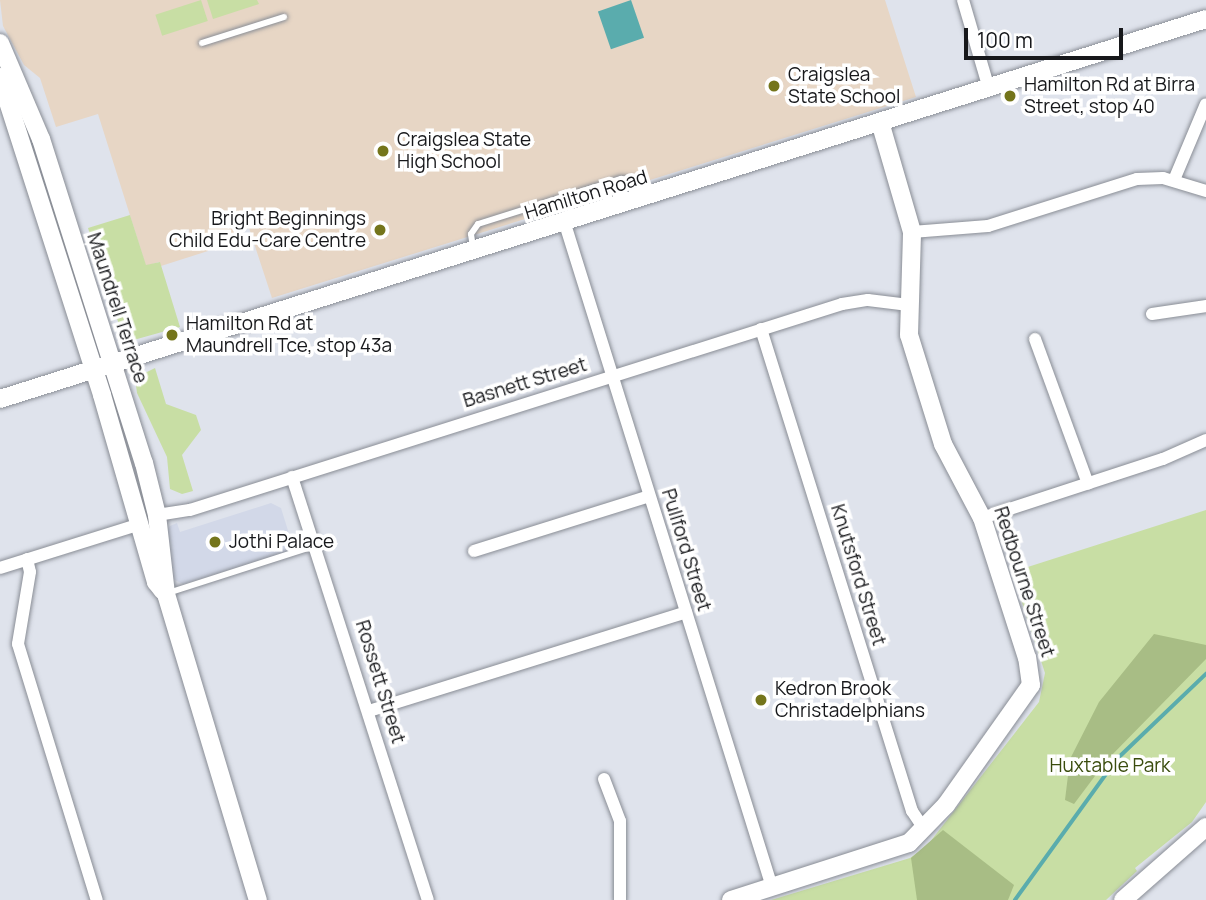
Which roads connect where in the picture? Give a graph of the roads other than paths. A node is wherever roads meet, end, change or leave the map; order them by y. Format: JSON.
{"nodes":[{"id":1,"x":963,"y":0,"type":"edge"},
{"id":2,"x":284,"y":17,"type":"dead end"},
{"id":3,"x":1206,"y":21,"type":"edge"},
{"id":4,"x":0,"y":43,"type":"edge"},
{"id":5,"x":202,"y":43,"type":"dead end"},
{"id":6,"x":0,"y":77,"type":"edge"},
{"id":7,"x":989,"y":89,"type":"junction"},
{"id":8,"x":1206,"y":104,"type":"edge"},
{"id":9,"x":881,"y":125,"type":"junction"},
{"id":10,"x":1174,"y":180,"type":"junction"},
{"id":11,"x":1206,"y":191,"type":"edge"},
{"id":12,"x":646,"y":198,"type":"junction"},
{"id":13,"x":565,"y":224,"type":"junction"},
{"id":14,"x":912,"y":232,"type":"junction"},
{"id":15,"x":473,"y":252,"type":"junction"},
{"id":16,"x":907,"y":305,"type":"junction"},
{"id":17,"x":1206,"y":306,"type":"edge"},
{"id":18,"x":1152,"y":314,"type":"dead end"},
{"id":19,"x":761,"y":329,"type":"junction"},
{"id":20,"x":1035,"y":339,"type":"dead end"},
{"id":21,"x":113,"y":364,"type":"junction"},
{"id":22,"x":94,"y":370,"type":"junction"},
{"id":23,"x":612,"y":376,"type":"junction"},
{"id":24,"x":0,"y":399,"type":"edge"},
{"id":25,"x":1206,"y":440,"type":"edge"},
{"id":26,"x":292,"y":477,"type":"junction"},
{"id":27,"x":1088,"y":484,"type":"junction"},
{"id":28,"x":649,"y":496,"type":"junction"},
{"id":29,"x":157,"y":515,"type":"junction"},
{"id":30,"x":982,"y":518,"type":"junction"},
{"id":31,"x":140,"y":524,"type":"junction"},
{"id":32,"x":316,"y":545,"type":"junction"},
{"id":33,"x":474,"y":551,"type":"dead end"},
{"id":34,"x":27,"y":559,"type":"junction"},
{"id":35,"x":0,"y":568,"type":"edge"},
{"id":36,"x":166,"y":594,"type":"junction"},
{"id":37,"x":685,"y":612,"type":"junction"},
{"id":38,"x":369,"y":711,"type":"junction"},
{"id":39,"x":604,"y":779,"type":"dead end"},
{"id":40,"x":1206,"y":827,"type":"edge"},
{"id":41,"x":924,"y":829,"type":"junction"},
{"id":42,"x":772,"y":887,"type":"junction"},
{"id":43,"x":97,"y":900,"type":"edge"},
{"id":44,"x":258,"y":900,"type":"edge"},
{"id":45,"x":428,"y":900,"type":"edge"},
{"id":46,"x":620,"y":900,"type":"edge"},
{"id":47,"x":731,"y":900,"type":"edge"},
{"id":48,"x":1123,"y":900,"type":"edge"}],
"edges":[{"from":1,"to":7,"type":"street"},
{"from":2,"to":5,"type":"lane"},
{"from":3,"to":7,"type":"main road","name":"Hamilton Road"},
{"from":4,"to":21,"type":"main road","name":"Maundrell Terrace"},
{"from":6,"to":22,"type":"main road","name":"Maundrell Terrace"},
{"from":7,"to":9,"type":"main road","name":"Hamilton Road"},
{"from":8,"to":10,"type":"street"},
{"from":9,"to":12,"type":"main road","name":"Hamilton Road"},
{"from":9,"to":14,"type":"main road","name":"Redbourne Street"},
{"from":10,"to":11,"type":"street"},
{"from":10,"to":14,"type":"street"},
{"from":12,"to":13,"type":"main road","name":"Hamilton Road"},
{"from":12,"to":15,"type":"lane"},
{"from":13,"to":15,"type":"main road","name":"Hamilton Road"},
{"from":13,"to":23,"type":"street","name":"Pullford Street"},
{"from":14,"to":16,"type":"main road","name":"Redbourne Street"},
{"from":15,"to":21,"type":"main road","name":"Hamilton Road"},
{"from":16,"to":19,"type":"street","name":"Basnett Street"},
{"from":16,"to":30,"type":"main road","name":"Redbourne Street"},
{"from":17,"to":18,"type":"street"},
{"from":19,"to":23,"type":"street","name":"Basnett Street"},
{"from":19,"to":41,"type":"street","name":"Knutsford Street"},
{"from":20,"to":27,"type":"street"},
{"from":21,"to":22,"type":"main road","name":"Hamilton Road"},
{"from":21,"to":29,"type":"main road","name":"Maundrell Terrace"},
{"from":22,"to":24,"type":"main road","name":"Hamilton Road"},
{"from":22,"to":31,"type":"main road","name":"Maundrell Terrace"},
{"from":23,"to":26,"type":"street","name":"Basnett Street"},
{"from":23,"to":28,"type":"street","name":"Pullford Street"},
{"from":25,"to":27,"type":"street"},
{"from":26,"to":29,"type":"street","name":"Basnett Street"},
{"from":26,"to":32,"type":"street","name":"Rossett Street"},
{"from":27,"to":30,"type":"street"},
{"from":28,"to":33,"type":"street"},
{"from":28,"to":37,"type":"street","name":"Pullford Street"},
{"from":29,"to":36,"type":"main road","name":"Maundrell Terrace"},
{"from":30,"to":41,"type":"main road","name":"Redbourne Street"},
{"from":31,"to":34,"type":"street"},
{"from":31,"to":36,"type":"main road","name":"Maundrell Terrace"},
{"from":32,"to":36,"type":"lane"},
{"from":32,"to":38,"type":"street","name":"Rossett Street"},
{"from":34,"to":35,"type":"street"},
{"from":34,"to":43,"type":"street"},
{"from":36,"to":44,"type":"main road","name":"Maundrell Terrace"},
{"from":37,"to":38,"type":"street"},
{"from":37,"to":42,"type":"street","name":"Pullford Street"},
{"from":38,"to":45,"type":"street","name":"Rossett Street"},
{"from":39,"to":46,"type":"street"},
{"from":40,"to":48,"type":"main road"},
{"from":41,"to":42,"type":"main road","name":"Redbourne Street"},
{"from":42,"to":47,"type":"main road","name":"Redbourne Street"}]}
